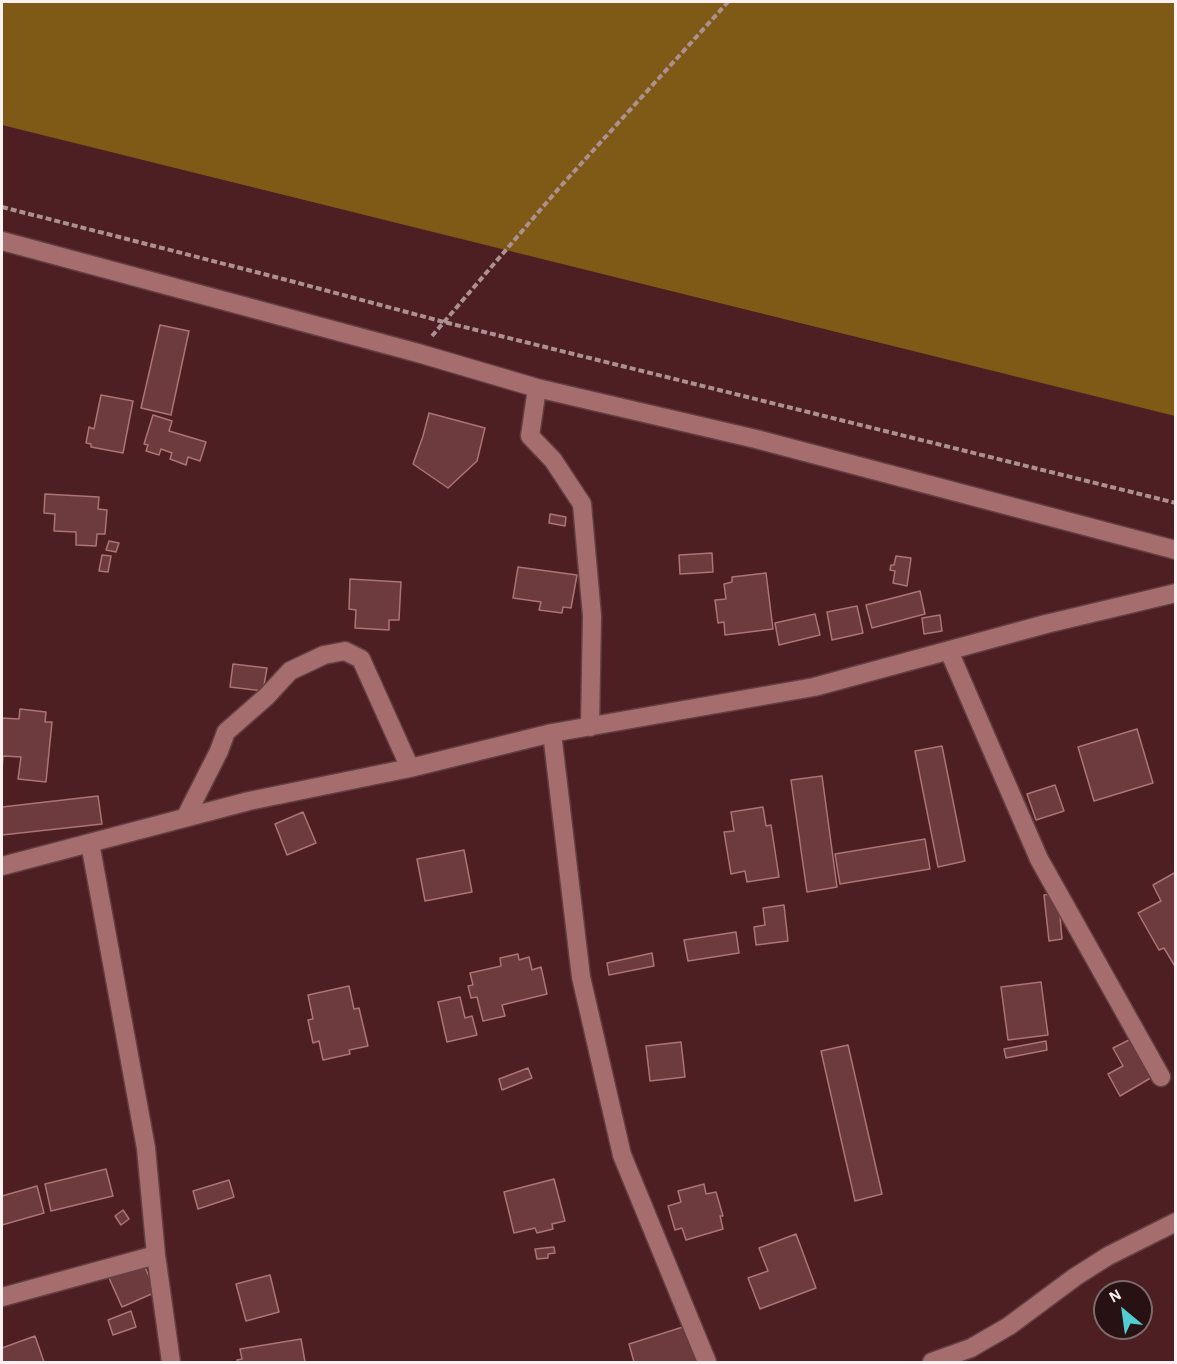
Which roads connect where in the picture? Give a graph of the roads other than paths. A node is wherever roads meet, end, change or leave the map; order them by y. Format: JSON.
{"nodes":[{"id":1,"x":2,"y":241,"type":"edge"},
{"id":2,"x":537,"y":388,"type":"junction"},
{"id":3,"x":1176,"y":550,"type":"edge"},
{"id":4,"x":1176,"y":593,"type":"edge"},
{"id":5,"x":949,"y":651,"type":"junction"},
{"id":6,"x":590,"y":727,"type":"junction"},
{"id":7,"x":552,"y":733,"type":"junction"},
{"id":8,"x":410,"y":768,"type":"junction"},
{"id":9,"x":185,"y":818,"type":"junction"},
{"id":10,"x":90,"y":843,"type":"junction"},
{"id":11,"x":2,"y":866,"type":"edge"},
{"id":12,"x":1161,"y":1077,"type":"dead end"},
{"id":13,"x":1176,"y":1222,"type":"edge"},
{"id":14,"x":156,"y":1255,"type":"junction"},
{"id":15,"x":2,"y":1297,"type":"edge"},
{"id":16,"x":171,"y":1362,"type":"edge"},
{"id":17,"x":707,"y":1362,"type":"edge"},
{"id":18,"x":932,"y":1362,"type":"edge"}],
"edges":[{"from":1,"to":2,"type":"street"},
{"from":2,"to":3,"type":"street"},
{"from":2,"to":6,"type":"street"},
{"from":4,"to":5,"type":"street"},
{"from":5,"to":6,"type":"street"},
{"from":5,"to":12,"type":"street"},
{"from":6,"to":7,"type":"street"},
{"from":7,"to":8,"type":"street"},
{"from":7,"to":17,"type":"street"},
{"from":8,"to":9,"type":"street"},
{"from":8,"to":9,"type":"street"},
{"from":9,"to":10,"type":"street"},
{"from":10,"to":11,"type":"street"},
{"from":10,"to":14,"type":"street"},
{"from":13,"to":18,"type":"street"},
{"from":14,"to":15,"type":"street"},
{"from":14,"to":16,"type":"street"}]}
